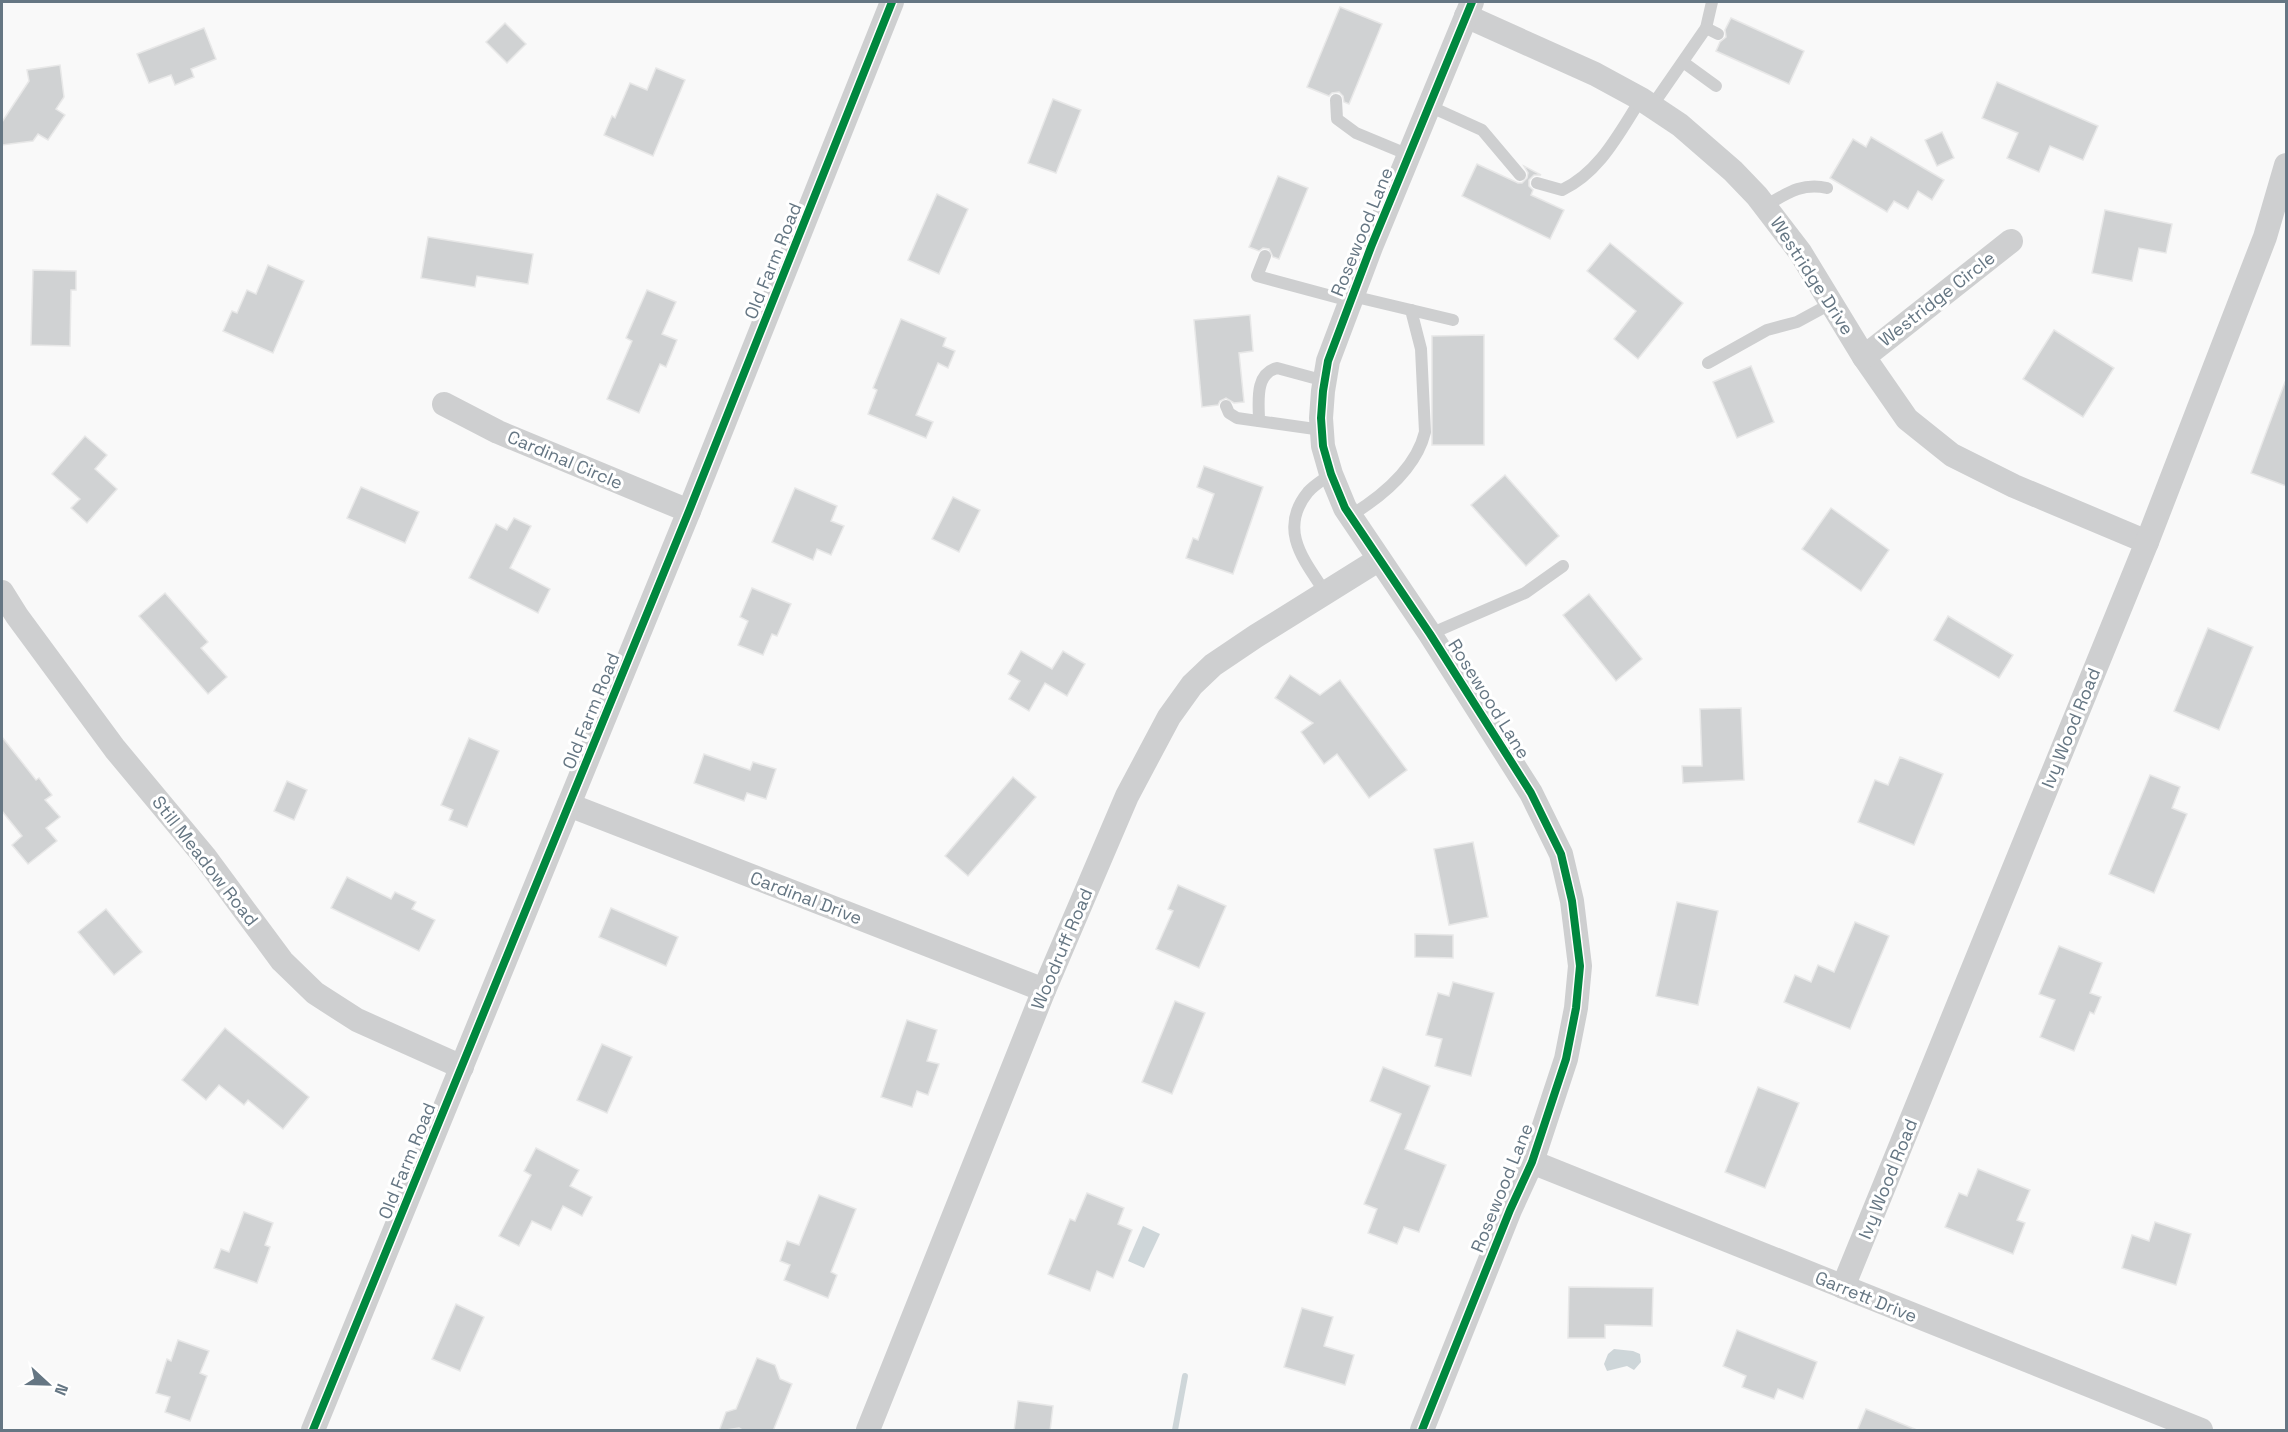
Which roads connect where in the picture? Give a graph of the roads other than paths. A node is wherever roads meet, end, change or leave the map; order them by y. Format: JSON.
{"nodes":[{"id":1,"x":892,"y":2,"type":"edge"},
{"id":2,"x":1712,"y":2,"type":"edge"},
{"id":3,"x":1469,"y":9,"type":"edge"},
{"id":4,"x":1683,"y":62,"type":"junction"},
{"id":5,"x":1716,"y":86,"type":"dead end"},
{"id":6,"x":1336,"y":100,"type":"dead end"},
{"id":7,"x":1646,"y":102,"type":"junction"},
{"id":8,"x":1430,"y":106,"type":"junction"},
{"id":9,"x":1409,"y":154,"type":"junction"},
{"id":10,"x":2286,"y":165,"type":"edge"},
{"id":11,"x":1521,"y":175,"type":"dead end"},
{"id":12,"x":1537,"y":183,"type":"dead end"},
{"id":13,"x":1827,"y":188,"type":"dead end"},
{"id":14,"x":1765,"y":206,"type":"junction"},
{"id":15,"x":2010,"y":241,"type":"dead end"},
{"id":16,"x":1265,"y":256,"type":"dead end"},
{"id":17,"x":1351,"y":298,"type":"junction"},
{"id":18,"x":1832,"y":303,"type":"junction"},
{"id":19,"x":1411,"y":310,"type":"junction"},
{"id":20,"x":1453,"y":320,"type":"dead end"},
{"id":21,"x":1864,"y":357,"type":"junction"},
{"id":22,"x":1708,"y":363,"type":"dead end"},
{"id":23,"x":1325,"y":381,"type":"junction"},
{"id":24,"x":444,"y":404,"type":"dead end"},
{"id":25,"x":1226,"y":406,"type":"dead end"},
{"id":26,"x":1260,"y":421,"type":"junction"},
{"id":27,"x":1322,"y":430,"type":"junction"},
{"id":28,"x":1330,"y":474,"type":"junction"},
{"id":29,"x":689,"y":511,"type":"junction"},
{"id":30,"x":1350,"y":516,"type":"junction"},
{"id":31,"x":2146,"y":542,"type":"junction"},
{"id":32,"x":1378,"y":560,"type":"junction"},
{"id":33,"x":1563,"y":566,"type":"dead end"},
{"id":34,"x":2,"y":592,"type":"edge"},
{"id":35,"x":1324,"y":592,"type":"junction"},
{"id":36,"x":1430,"y":634,"type":"junction"},
{"id":37,"x":568,"y":805,"type":"junction"},
{"id":38,"x":1044,"y":990,"type":"junction"},
{"id":39,"x":462,"y":1067,"type":"junction"},
{"id":40,"x":1532,"y":1162,"type":"junction"},
{"id":41,"x":1843,"y":1287,"type":"junction"},
{"id":42,"x":313,"y":1431,"type":"edge"},
{"id":43,"x":868,"y":1431,"type":"edge"},
{"id":44,"x":1422,"y":1431,"type":"edge"},
{"id":45,"x":2201,"y":1431,"type":"edge"}],
"edges":[{"from":1,"to":29,"type":"street","name":"Old Farm Road"},
{"from":2,"to":4,"type":"lane"},
{"from":3,"to":7,"type":"street","name":"Westridge Drive"},
{"from":3,"to":8,"type":"street","name":"Rosewood Lane"},
{"from":4,"to":5,"type":"lane"},
{"from":4,"to":7,"type":"lane"},
{"from":6,"to":9,"type":"lane"},
{"from":7,"to":12,"type":"lane"},
{"from":7,"to":14,"type":"street","name":"Westridge Drive"},
{"from":8,"to":9,"type":"street","name":"Rosewood Lane"},
{"from":8,"to":11,"type":"lane"},
{"from":9,"to":17,"type":"street","name":"Rosewood Lane"},
{"from":10,"to":31,"type":"street","name":"Ivy Wood Road"},
{"from":13,"to":14,"type":"lane"},
{"from":14,"to":18,"type":"street","name":"Westridge Drive"},
{"from":15,"to":21,"type":"street","name":"Westridge Circle"},
{"from":16,"to":17,"type":"lane"},
{"from":17,"to":19,"type":"lane"},
{"from":17,"to":23,"type":"street","name":"Rosewood Lane"},
{"from":18,"to":21,"type":"street","name":"Westridge Drive"},
{"from":18,"to":22,"type":"lane"},
{"from":19,"to":20,"type":"lane"},
{"from":19,"to":30,"type":"lane"},
{"from":21,"to":31,"type":"street","name":"Westridge Drive"},
{"from":23,"to":26,"type":"lane"},
{"from":23,"to":27,"type":"street","name":"Rosewood Lane"},
{"from":24,"to":29,"type":"street","name":"Cardinal Circle"},
{"from":25,"to":26,"type":"lane"},
{"from":26,"to":27,"type":"lane"},
{"from":27,"to":28,"type":"street","name":"Rosewood Lane"},
{"from":28,"to":30,"type":"street","name":"Rosewood Lane"},
{"from":28,"to":35,"type":"lane"},
{"from":29,"to":37,"type":"street","name":"Old Farm Road"},
{"from":30,"to":32,"type":"street","name":"Rosewood Lane"},
{"from":31,"to":41,"type":"street","name":"Ivy Wood Road"},
{"from":32,"to":35,"type":"street","name":"Woodruff Road"},
{"from":32,"to":36,"type":"street","name":"Rosewood Lane"},
{"from":33,"to":36,"type":"lane"},
{"from":34,"to":39,"type":"street","name":"Still Meadow Road"},
{"from":35,"to":38,"type":"street","name":"Woodruff Road"},
{"from":36,"to":40,"type":"street","name":"Rosewood Lane"},
{"from":37,"to":38,"type":"street","name":"Cardinal Drive"},
{"from":37,"to":39,"type":"street","name":"Old Farm Road"},
{"from":38,"to":43,"type":"street","name":"Woodruff Road"},
{"from":39,"to":42,"type":"street","name":"Old Farm Road"},
{"from":40,"to":41,"type":"street","name":"Garrett Drive"},
{"from":40,"to":44,"type":"street","name":"Rosewood Lane"},
{"from":41,"to":45,"type":"street","name":"Garrett Drive"}]}
